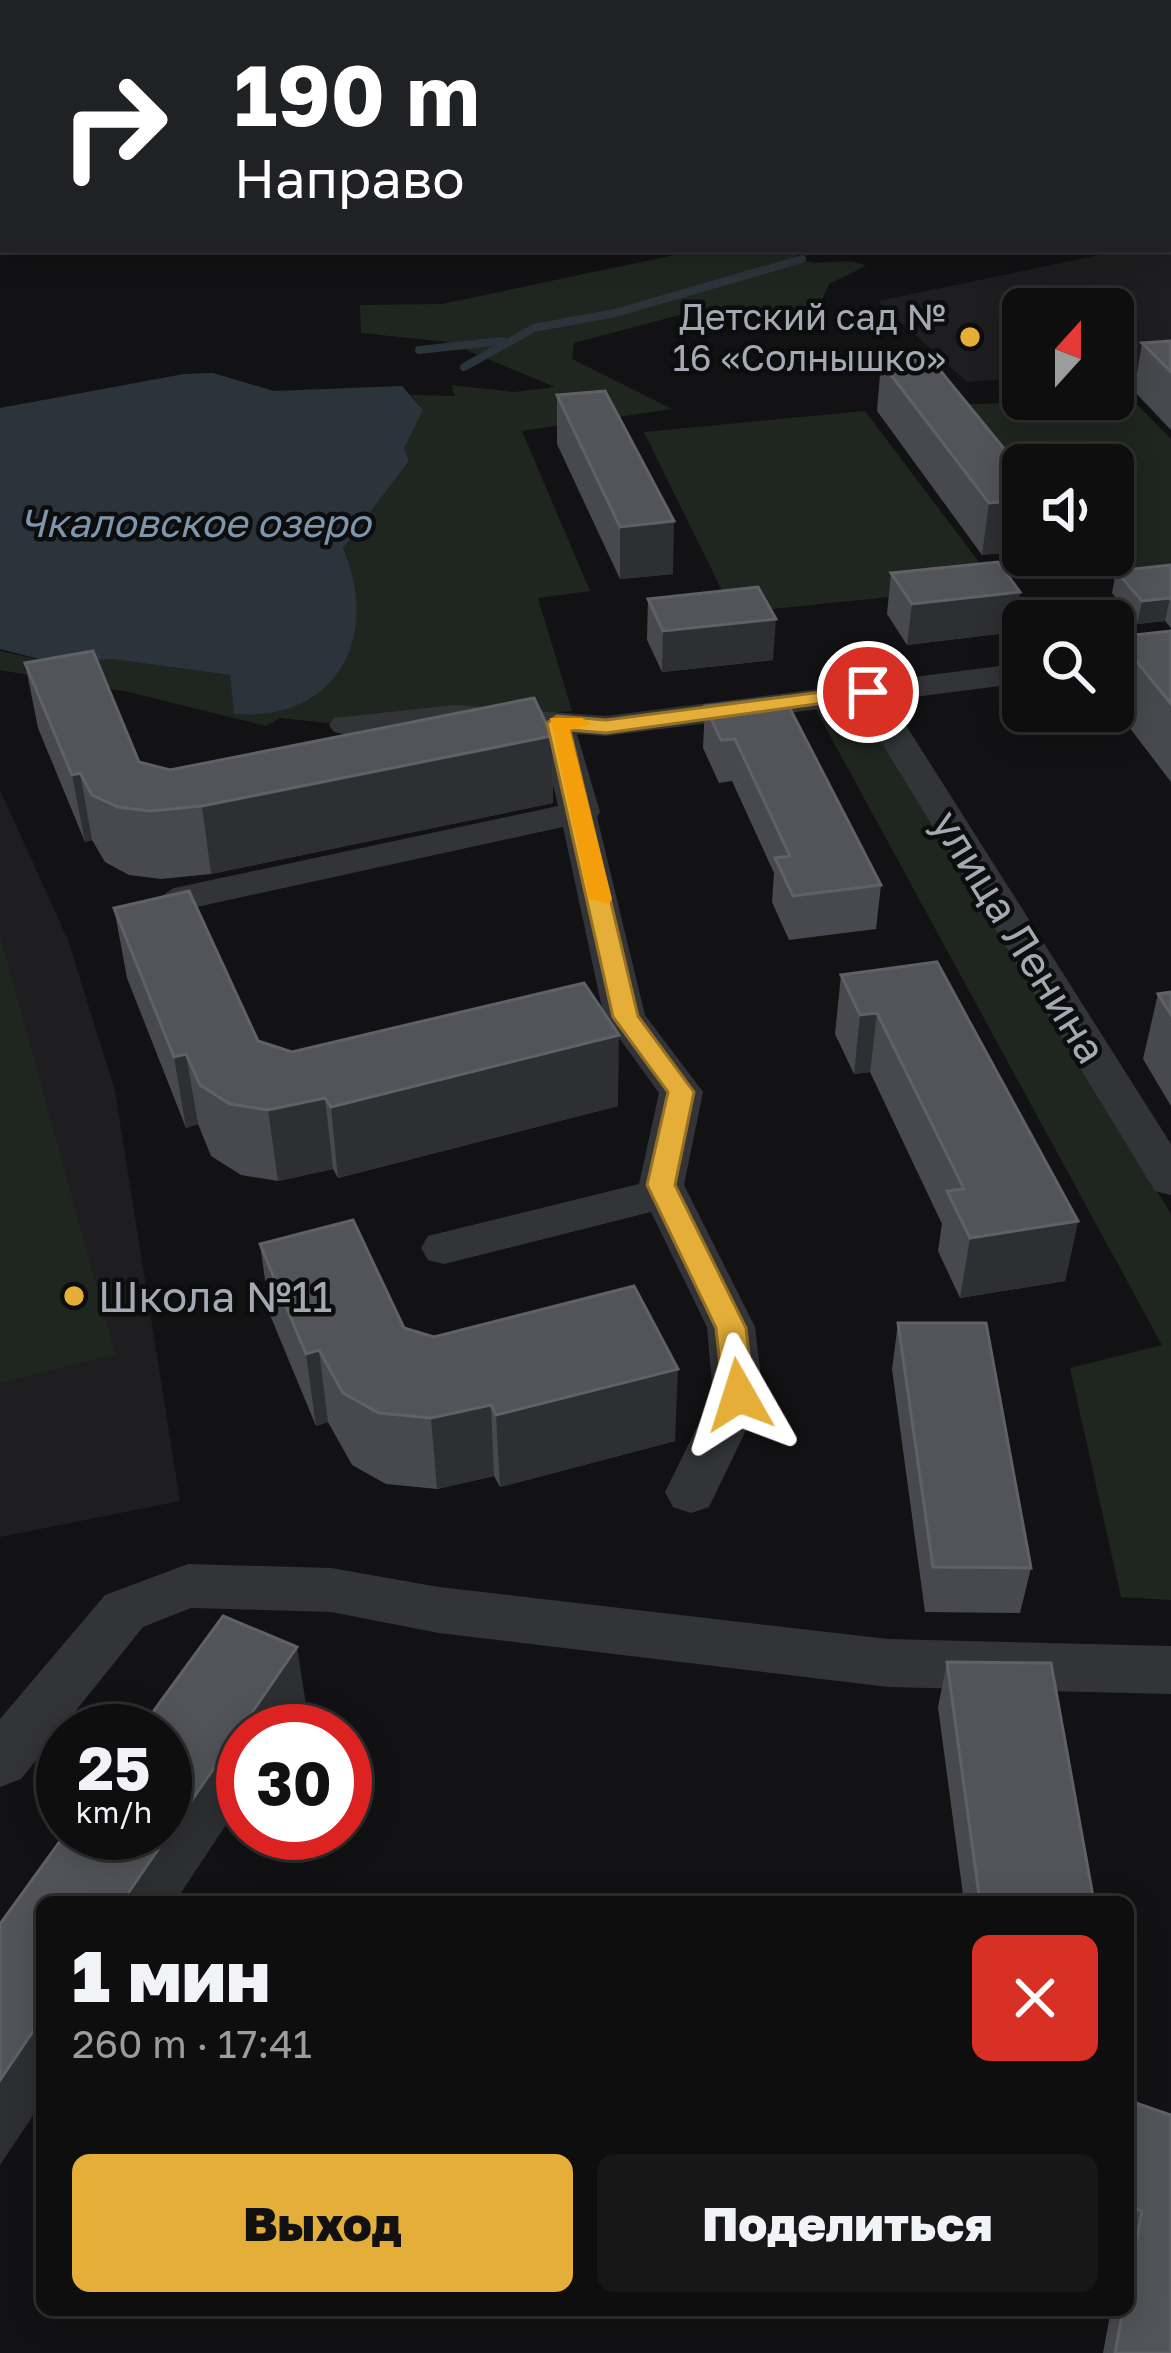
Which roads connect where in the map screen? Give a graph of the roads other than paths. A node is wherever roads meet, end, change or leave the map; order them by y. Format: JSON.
{"nodes":[{"id":1,"x":1002,"y":676,"type":"edge"},
{"id":2,"x":868,"y":692,"type":"junction"},
{"id":3,"x":557,"y":723,"type":"junction"},
{"id":4,"x":346,"y":725,"type":"dead end"},
{"id":5,"x":581,"y":812,"type":"junction"},
{"id":6,"x":175,"y":900,"type":"edge"},
{"id":7,"x":1171,"y":1180,"type":"edge"},
{"id":8,"x":664,"y":1193,"type":"junction"},
{"id":9,"x":445,"y":1248,"type":"dead end"},
{"id":10,"x":691,"y":1492,"type":"dead end"},
{"id":11,"x":1171,"y":1670,"type":"edge"},
{"id":12,"x":0,"y":1761,"type":"edge"}],
"edges":[{"from":1,"to":2,"type":"street"},
{"from":2,"to":3,"type":"street"},
{"from":2,"to":7,"type":"street","name":"улица Ленина"},
{"from":3,"to":4,"type":"street"},
{"from":3,"to":5,"type":"street"},
{"from":5,"to":6,"type":"street"},
{"from":5,"to":8,"type":"street"},
{"from":8,"to":9,"type":"street"},
{"from":8,"to":10,"type":"street"},
{"from":11,"to":12,"type":"street"}]}
